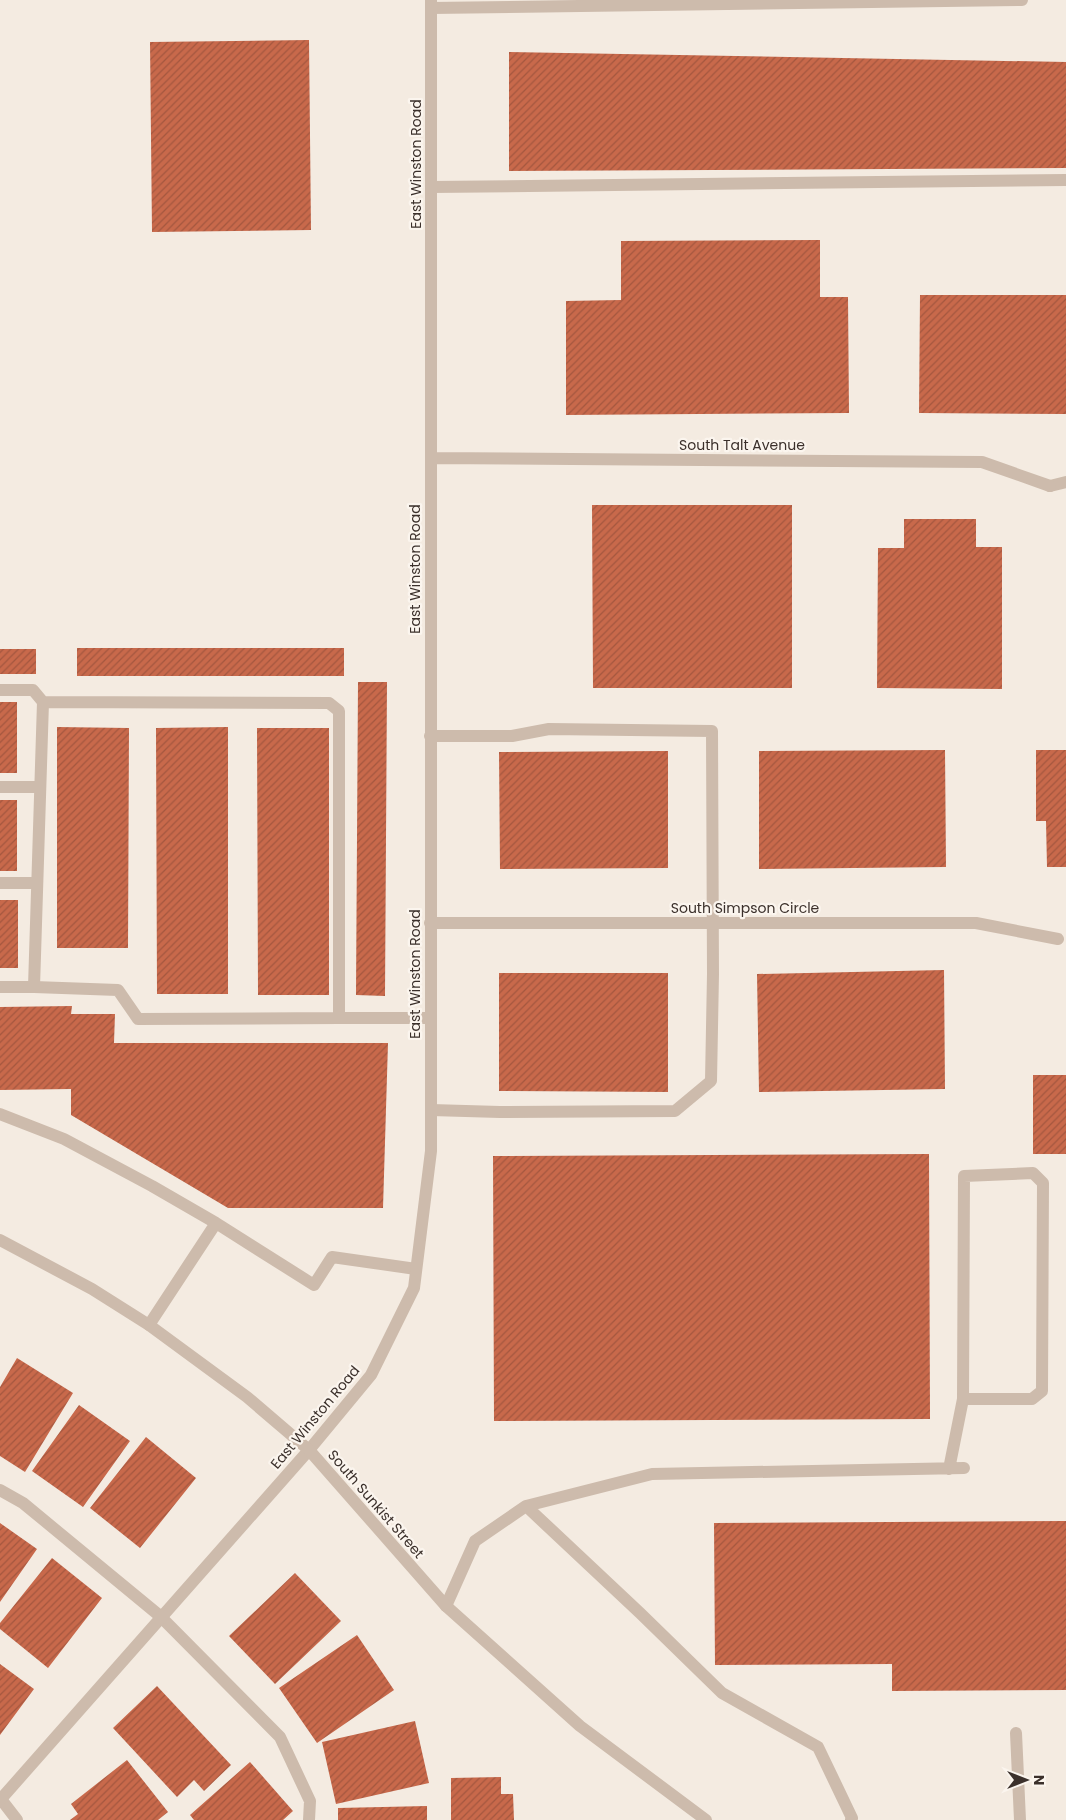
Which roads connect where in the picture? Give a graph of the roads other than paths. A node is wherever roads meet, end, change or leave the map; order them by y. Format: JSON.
{"nodes":[{"id":1,"x":1022,"y":0,"type":"edge"},
{"id":2,"x":431,"y":4,"type":"edge"},
{"id":3,"x":1066,"y":180,"type":"edge"},
{"id":4,"x":431,"y":187,"type":"junction"},
{"id":5,"x":431,"y":458,"type":"junction"},
{"id":6,"x":1066,"y":482,"type":"edge"},
{"id":7,"x":0,"y":690,"type":"edge"},
{"id":8,"x":42,"y":702,"type":"junction"},
{"id":9,"x":430,"y":736,"type":"junction"},
{"id":10,"x":0,"y":787,"type":"edge"},
{"id":11,"x":40,"y":787,"type":"junction"},
{"id":12,"x":0,"y":883,"type":"edge"},
{"id":13,"x":37,"y":883,"type":"junction"},
{"id":14,"x":430,"y":923,"type":"junction"},
{"id":15,"x":712,"y":923,"type":"junction"},
{"id":16,"x":1062,"y":939,"type":"edge"},
{"id":17,"x":0,"y":987,"type":"edge"},
{"id":18,"x":34,"y":987,"type":"junction"},
{"id":19,"x":339,"y":1018,"type":"junction"},
{"id":20,"x":430,"y":1018,"type":"junction"},
{"id":21,"x":431,"y":1110,"type":"junction"},
{"id":22,"x":0,"y":1114,"type":"edge"},
{"id":23,"x":216,"y":1223,"type":"junction"},
{"id":24,"x":0,"y":1240,"type":"edge"},
{"id":25,"x":416,"y":1269,"type":"junction"},
{"id":26,"x":149,"y":1325,"type":"junction"},
{"id":27,"x":963,"y":1399,"type":"junction"},
{"id":28,"x":309,"y":1450,"type":"junction"},
{"id":29,"x":964,"y":1468,"type":"dead end"},
{"id":30,"x":949,"y":1469,"type":"junction"},
{"id":31,"x":0,"y":1490,"type":"edge"},
{"id":32,"x":526,"y":1506,"type":"junction"},
{"id":33,"x":446,"y":1606,"type":"junction"},
{"id":34,"x":160,"y":1616,"type":"junction"},
{"id":35,"x":1016,"y":1733,"type":"dead end"},
{"id":36,"x":0,"y":1799,"type":"edge"},
{"id":37,"x":17,"y":1820,"type":"edge"},
{"id":38,"x":309,"y":1820,"type":"edge"},
{"id":39,"x":706,"y":1820,"type":"edge"},
{"id":40,"x":851,"y":1820,"type":"edge"},
{"id":41,"x":1020,"y":1820,"type":"edge"}],
"edges":[{"from":1,"to":2,"type":"street"},
{"from":2,"to":4,"type":"street","name":"East Winston Road"},
{"from":3,"to":4,"type":"street"},
{"from":4,"to":5,"type":"street","name":"East Winston Road"},
{"from":5,"to":6,"type":"street","name":"South Talt Avenue"},
{"from":5,"to":9,"type":"street","name":"East Winston Road"},
{"from":7,"to":8,"type":"street"},
{"from":8,"to":11,"type":"street"},
{"from":8,"to":19,"type":"street"},
{"from":9,"to":14,"type":"street","name":"East Winston Road"},
{"from":9,"to":15,"type":"street"},
{"from":10,"to":11,"type":"street"},
{"from":11,"to":13,"type":"street"},
{"from":12,"to":13,"type":"street"},
{"from":13,"to":18,"type":"street"},
{"from":14,"to":15,"type":"street","name":"South Simpson Circle"},
{"from":14,"to":20,"type":"street","name":"East Winston Road"},
{"from":15,"to":16,"type":"street","name":"South Simpson Circle"},
{"from":15,"to":21,"type":"street"},
{"from":17,"to":18,"type":"street"},
{"from":18,"to":19,"type":"street"},
{"from":19,"to":20,"type":"street"},
{"from":20,"to":21,"type":"street","name":"East Winston Road"},
{"from":21,"to":25,"type":"street","name":"East Winston Road"},
{"from":22,"to":23,"type":"street"},
{"from":23,"to":25,"type":"street"},
{"from":23,"to":26,"type":"street"},
{"from":24,"to":26,"type":"street","name":"South Sunkist Street"},
{"from":25,"to":28,"type":"street","name":"East Winston Road"},
{"from":26,"to":28,"type":"street","name":"South Sunkist Street"},
{"from":27,"to":27,"type":"street"},
{"from":27,"to":30,"type":"street"},
{"from":28,"to":33,"type":"street","name":"South Sunkist Street"},
{"from":28,"to":34,"type":"street","name":"East Winston Road"},
{"from":29,"to":30,"type":"street"},
{"from":30,"to":32,"type":"street"},
{"from":31,"to":34,"type":"street"},
{"from":32,"to":33,"type":"street"},
{"from":32,"to":40,"type":"street"},
{"from":33,"to":39,"type":"street","name":"South Sunkist Street"},
{"from":34,"to":36,"type":"street","name":"East Winston Road"},
{"from":34,"to":38,"type":"street"},
{"from":35,"to":41,"type":"street"},
{"from":36,"to":37,"type":"street"}]}
